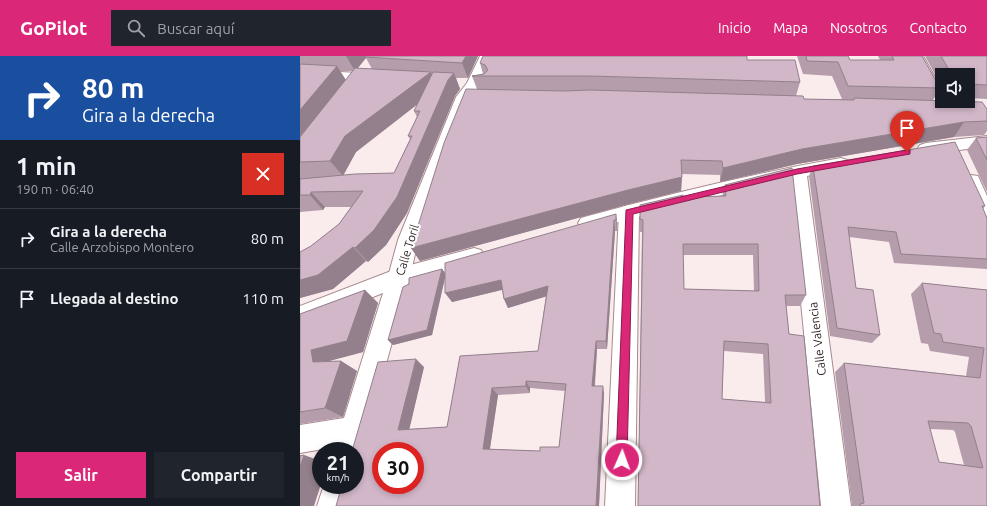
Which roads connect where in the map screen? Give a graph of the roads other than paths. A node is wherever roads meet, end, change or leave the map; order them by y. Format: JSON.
{"nodes":[{"id":1,"x":487,"y":56,"type":"edge"},
{"id":2,"x":916,"y":56,"type":"edge"},
{"id":3,"x":302,"y":68,"type":"edge"},
{"id":4,"x":391,"y":79,"type":"edge"},
{"id":5,"x":930,"y":108,"type":"edge"},
{"id":6,"x":987,"y":141,"type":"edge"},
{"id":7,"x":907,"y":152,"type":"edge"},
{"id":8,"x":960,"y":156,"type":"junction"},
{"id":9,"x":860,"y":160,"type":"edge"},
{"id":10,"x":797,"y":171,"type":"junction"},
{"id":11,"x":629,"y":212,"type":"junction"},
{"id":12,"x":987,"y":217,"type":"edge"},
{"id":13,"x":568,"y":229,"type":"edge"},
{"id":14,"x":491,"y":251,"type":"edge"},
{"id":15,"x":399,"y":277,"type":"junction"},
{"id":16,"x":300,"y":316,"type":"edge"},
{"id":17,"x":300,"y":439,"type":"edge"},
{"id":18,"x":351,"y":440,"type":"edge"},
{"id":19,"x":335,"y":494,"type":"edge"},
{"id":20,"x":332,"y":506,"type":"edge"},
{"id":21,"x":620,"y":506,"type":"edge"},
{"id":22,"x":836,"y":506,"type":"edge"}],
"edges":[{"from":1,"to":15,"type":"street","name":"Calle Toril"},
{"from":2,"to":5,"type":"street"},
{"from":3,"to":4,"type":"street"},
{"from":6,"to":8,"type":"street"},
{"from":7,"to":8,"type":"street"},
{"from":8,"to":12,"type":"street"},
{"from":9,"to":10,"type":"street"},
{"from":10,"to":11,"type":"street"},
{"from":10,"to":22,"type":"street","name":"Calle Valencia"},
{"from":11,"to":13,"type":"street"},
{"from":11,"to":21,"type":"street"},
{"from":14,"to":15,"type":"street"},
{"from":15,"to":16,"type":"street"},
{"from":15,"to":18,"type":"street","name":"Calle Toril"},
{"from":17,"to":18,"type":"street"},
{"from":19,"to":20,"type":"street"}]}
